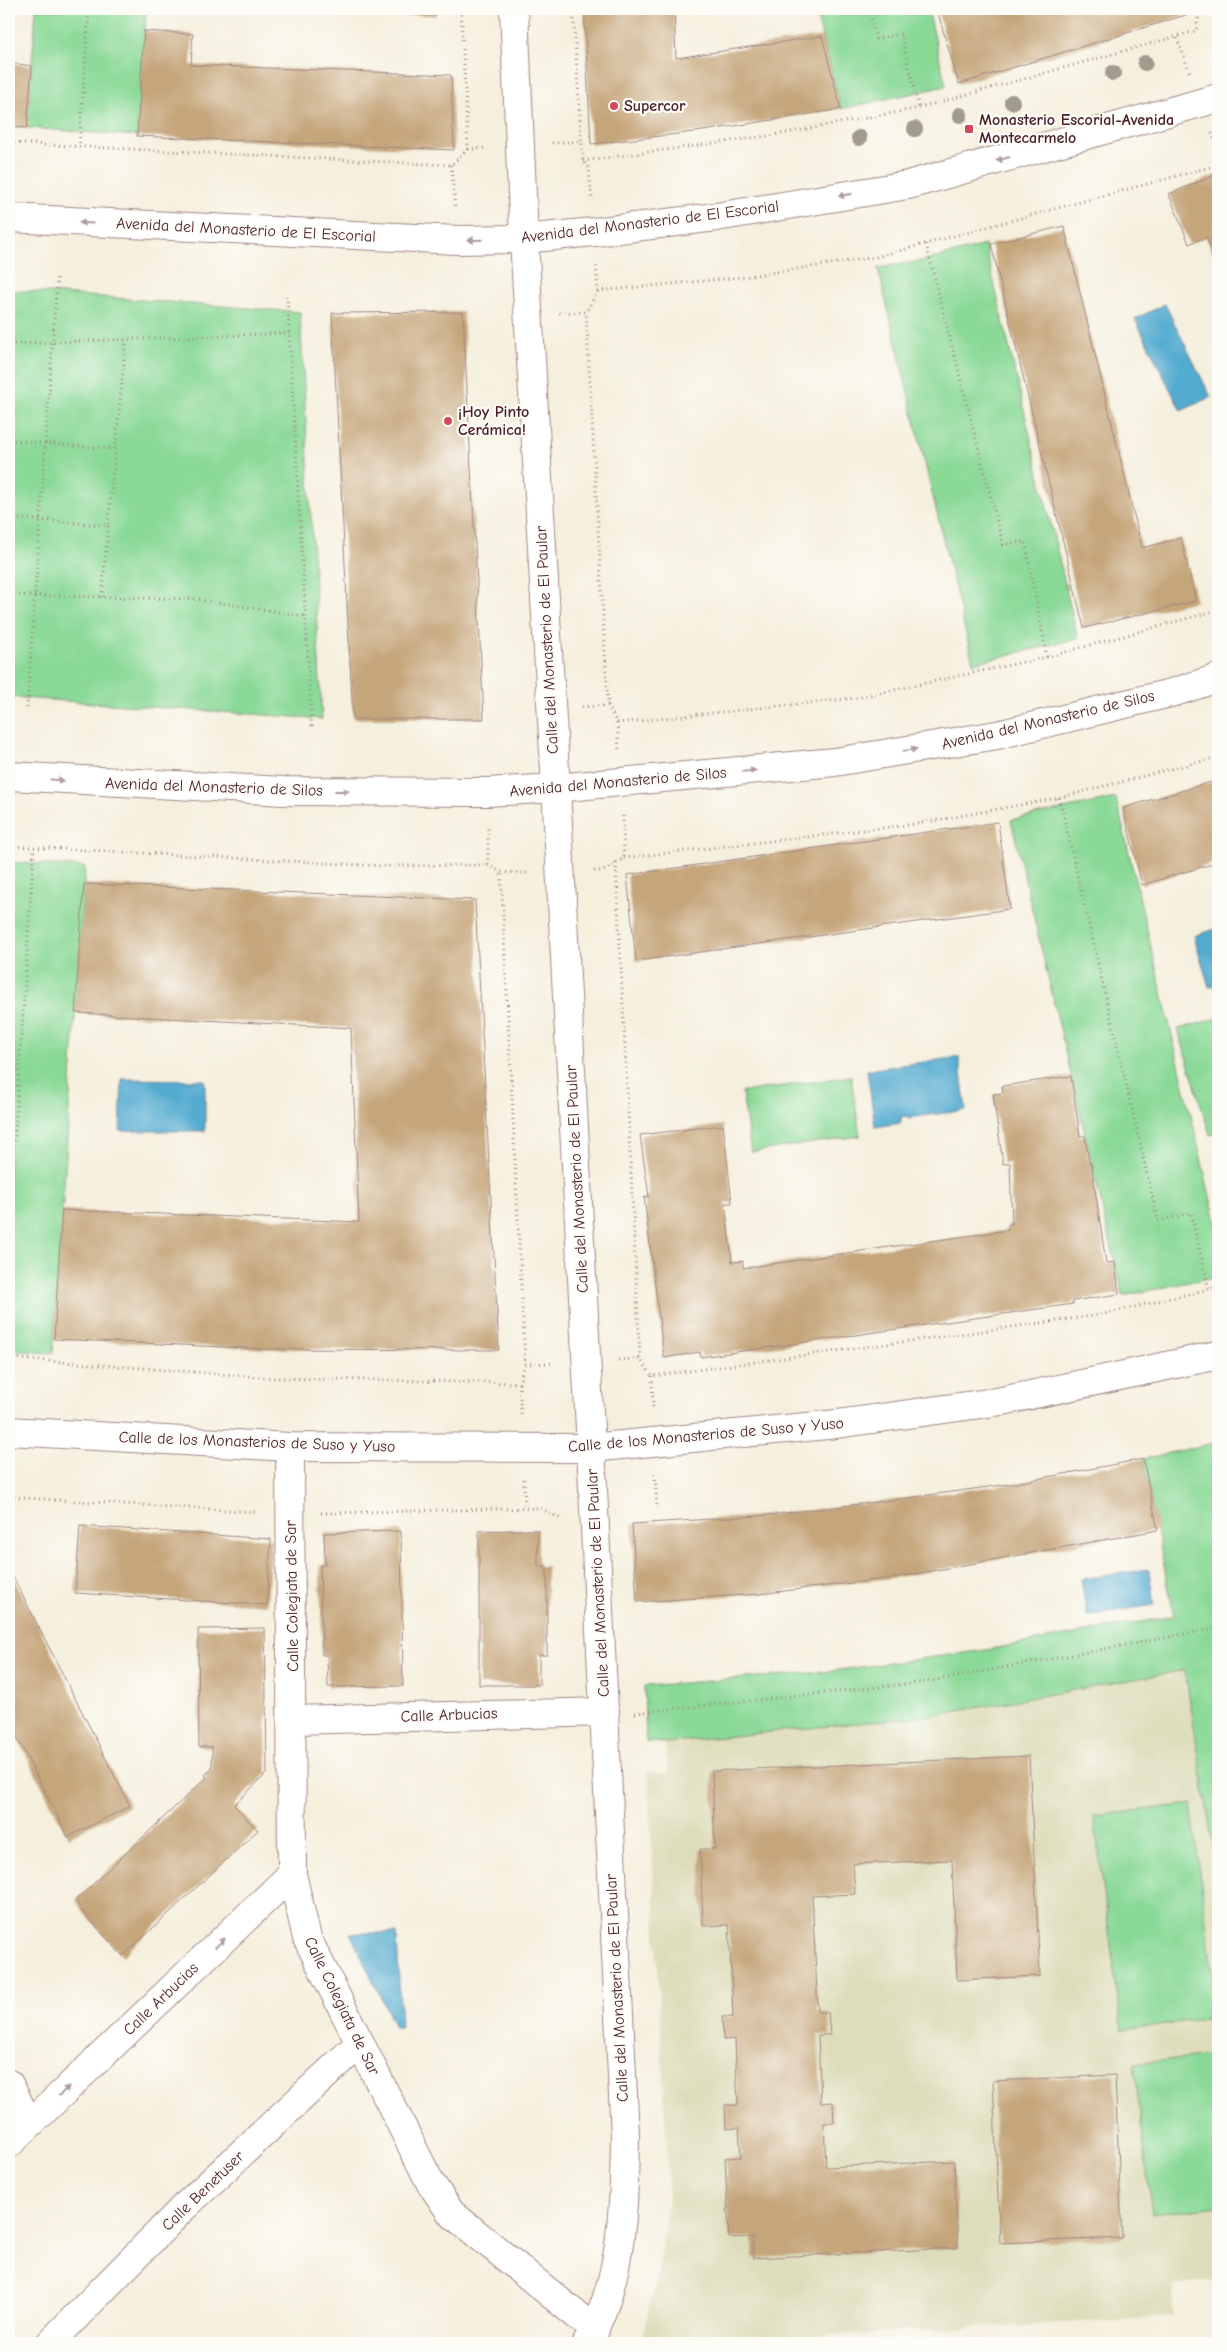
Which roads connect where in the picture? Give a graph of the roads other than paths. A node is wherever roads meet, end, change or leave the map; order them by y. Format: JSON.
{"nodes":[{"id":1,"x":514,"y":9,"type":"edge"},
{"id":2,"x":1218,"y":98,"type":"edge"},
{"id":3,"x":9,"y":218,"type":"edge"},
{"id":4,"x":524,"y":239,"type":"junction"},
{"id":5,"x":1218,"y":678,"type":"edge"},
{"id":6,"x":9,"y":776,"type":"edge"},
{"id":7,"x":556,"y":788,"type":"junction"},
{"id":8,"x":1218,"y":1355,"type":"edge"},
{"id":9,"x":9,"y":1431,"type":"edge"},
{"id":10,"x":290,"y":1447,"type":"junction"},
{"id":11,"x":591,"y":1448,"type":"junction"},
{"id":12,"x":605,"y":1712,"type":"junction"},
{"id":13,"x":293,"y":1720,"type":"junction"},
{"id":14,"x":292,"y":1874,"type":"junction"},
{"id":15,"x":360,"y":2043,"type":"junction"},
{"id":16,"x":9,"y":2084,"type":"edge"},
{"id":17,"x":29,"y":2124,"type":"junction"},
{"id":18,"x":9,"y":2144,"type":"edge"},
{"id":19,"x":591,"y":2337,"type":"edge"},
{"id":20,"x":50,"y":2343,"type":"edge"}],
"edges":[{"from":1,"to":4,"type":"street","name":"Calle del Monasterio de El Paular"},
{"from":2,"to":4,"type":"street","name":"Avenida del Monasterio de El Escorial","one_way":true},
{"from":4,"to":3,"type":"street","name":"Avenida del Monasterio de El Escorial","one_way":true},
{"from":4,"to":7,"type":"street","name":"Calle del Monasterio de El Paular"},
{"from":7,"to":5,"type":"street","name":"Avenida del Monasterio de Silos","one_way":true},
{"from":6,"to":7,"type":"street","name":"Avenida del Monasterio de Silos","one_way":true},
{"from":7,"to":11,"type":"street","name":"Calle del Monasterio de El Paular"},
{"from":8,"to":11,"type":"street","name":"Calle de los Monasterios de Suso y Yuso"},
{"from":9,"to":10,"type":"street","name":"Calle de los Monasterios de Suso y Yuso"},
{"from":10,"to":11,"type":"street","name":"Calle de los Monasterios de Suso y Yuso"},
{"from":10,"to":13,"type":"street","name":"Calle Colegiata de Sar"},
{"from":11,"to":12,"type":"street","name":"Calle del Monasterio de El Paular"},
{"from":12,"to":13,"type":"street","name":"Calle Arbucias"},
{"from":12,"to":19,"type":"street","name":"Calle del Monasterio de El Paular"},
{"from":13,"to":14,"type":"street","name":"Calle Colegiata de Sar"},
{"from":14,"to":15,"type":"street","name":"Calle Colegiata de Sar"},
{"from":17,"to":14,"type":"street","name":"Calle Arbucias","one_way":true},
{"from":15,"to":19,"type":"street","name":"Calle Colegiata de Sar"},
{"from":15,"to":20,"type":"street","name":"Calle Benetuser"},
{"from":16,"to":17,"type":"street"},
{"from":17,"to":18,"type":"street","name":"Calle Arbucias"}]}
